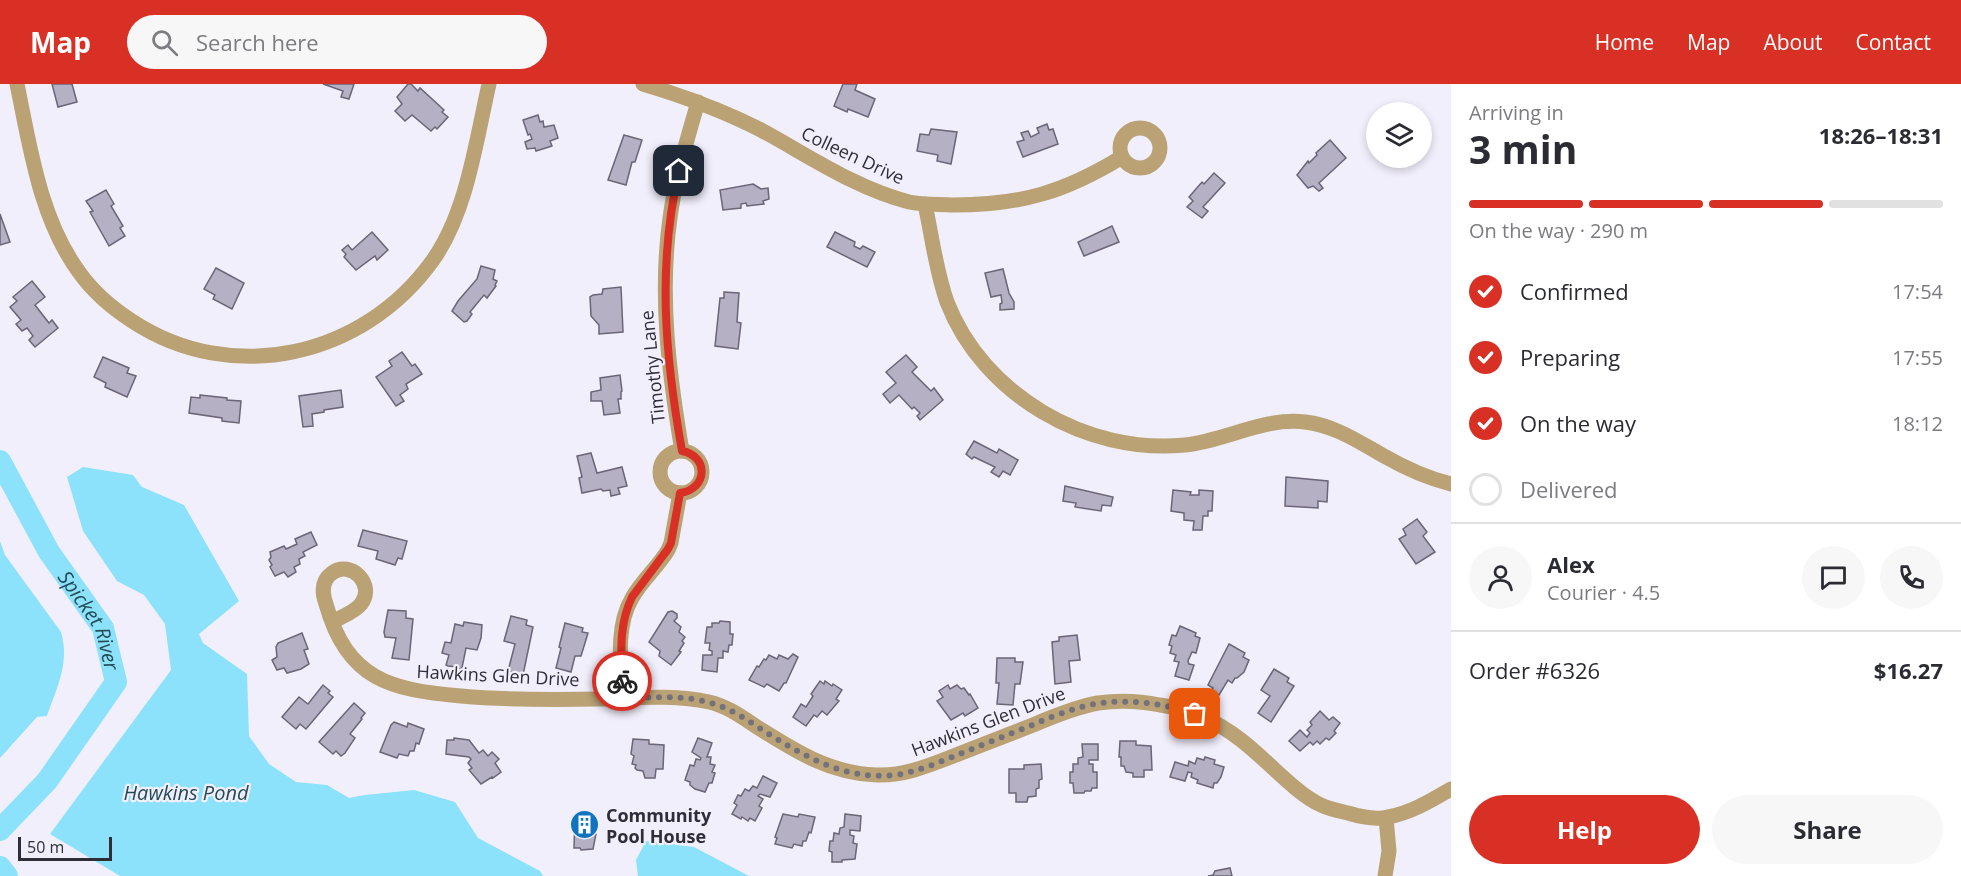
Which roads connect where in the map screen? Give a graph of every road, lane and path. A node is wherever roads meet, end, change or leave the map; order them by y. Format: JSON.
{"nodes":[{"id":1,"x":17,"y":84,"type":"edge"},
{"id":2,"x":489,"y":84,"type":"edge"},
{"id":3,"x":643,"y":84,"type":"edge"},
{"id":4,"x":698,"y":102,"type":"junction"},
{"id":5,"x":1122,"y":157,"type":"dead end"},
{"id":6,"x":925,"y":204,"type":"junction"},
{"id":7,"x":682,"y":451,"type":"junction"},
{"id":8,"x":1451,"y":484,"type":"edge"},
{"id":9,"x":680,"y":493,"type":"junction"},
{"id":10,"x":332,"y":622,"type":"dead end"},
{"id":11,"x":622,"y":698,"type":"junction"},
{"id":12,"x":1451,"y":789,"type":"edge"},
{"id":13,"x":1386,"y":818,"type":"junction"},
{"id":14,"x":1385,"y":876,"type":"edge"}],
"edges":[{"from":1,"to":2,"type":"street"},
{"from":3,"to":4,"type":"street","name":"Colleen Drive"},
{"from":4,"to":6,"type":"street","name":"Colleen Drive"},
{"from":4,"to":7,"type":"street","name":"Timothy Lane"},
{"from":5,"to":6,"type":"street","name":"Colleen Drive"},
{"from":6,"to":8,"type":"street"},
{"from":7,"to":9,"type":"street"},
{"from":7,"to":9,"type":"street"},
{"from":9,"to":11,"type":"street"},
{"from":10,"to":11,"type":"street","name":"Hawkins Glen Drive"},
{"from":11,"to":13,"type":"street","name":"Hawkins Glen Drive"},
{"from":12,"to":13,"type":"street","name":"Hawkins Glen Drive"},
{"from":13,"to":14,"type":"street"}]}
